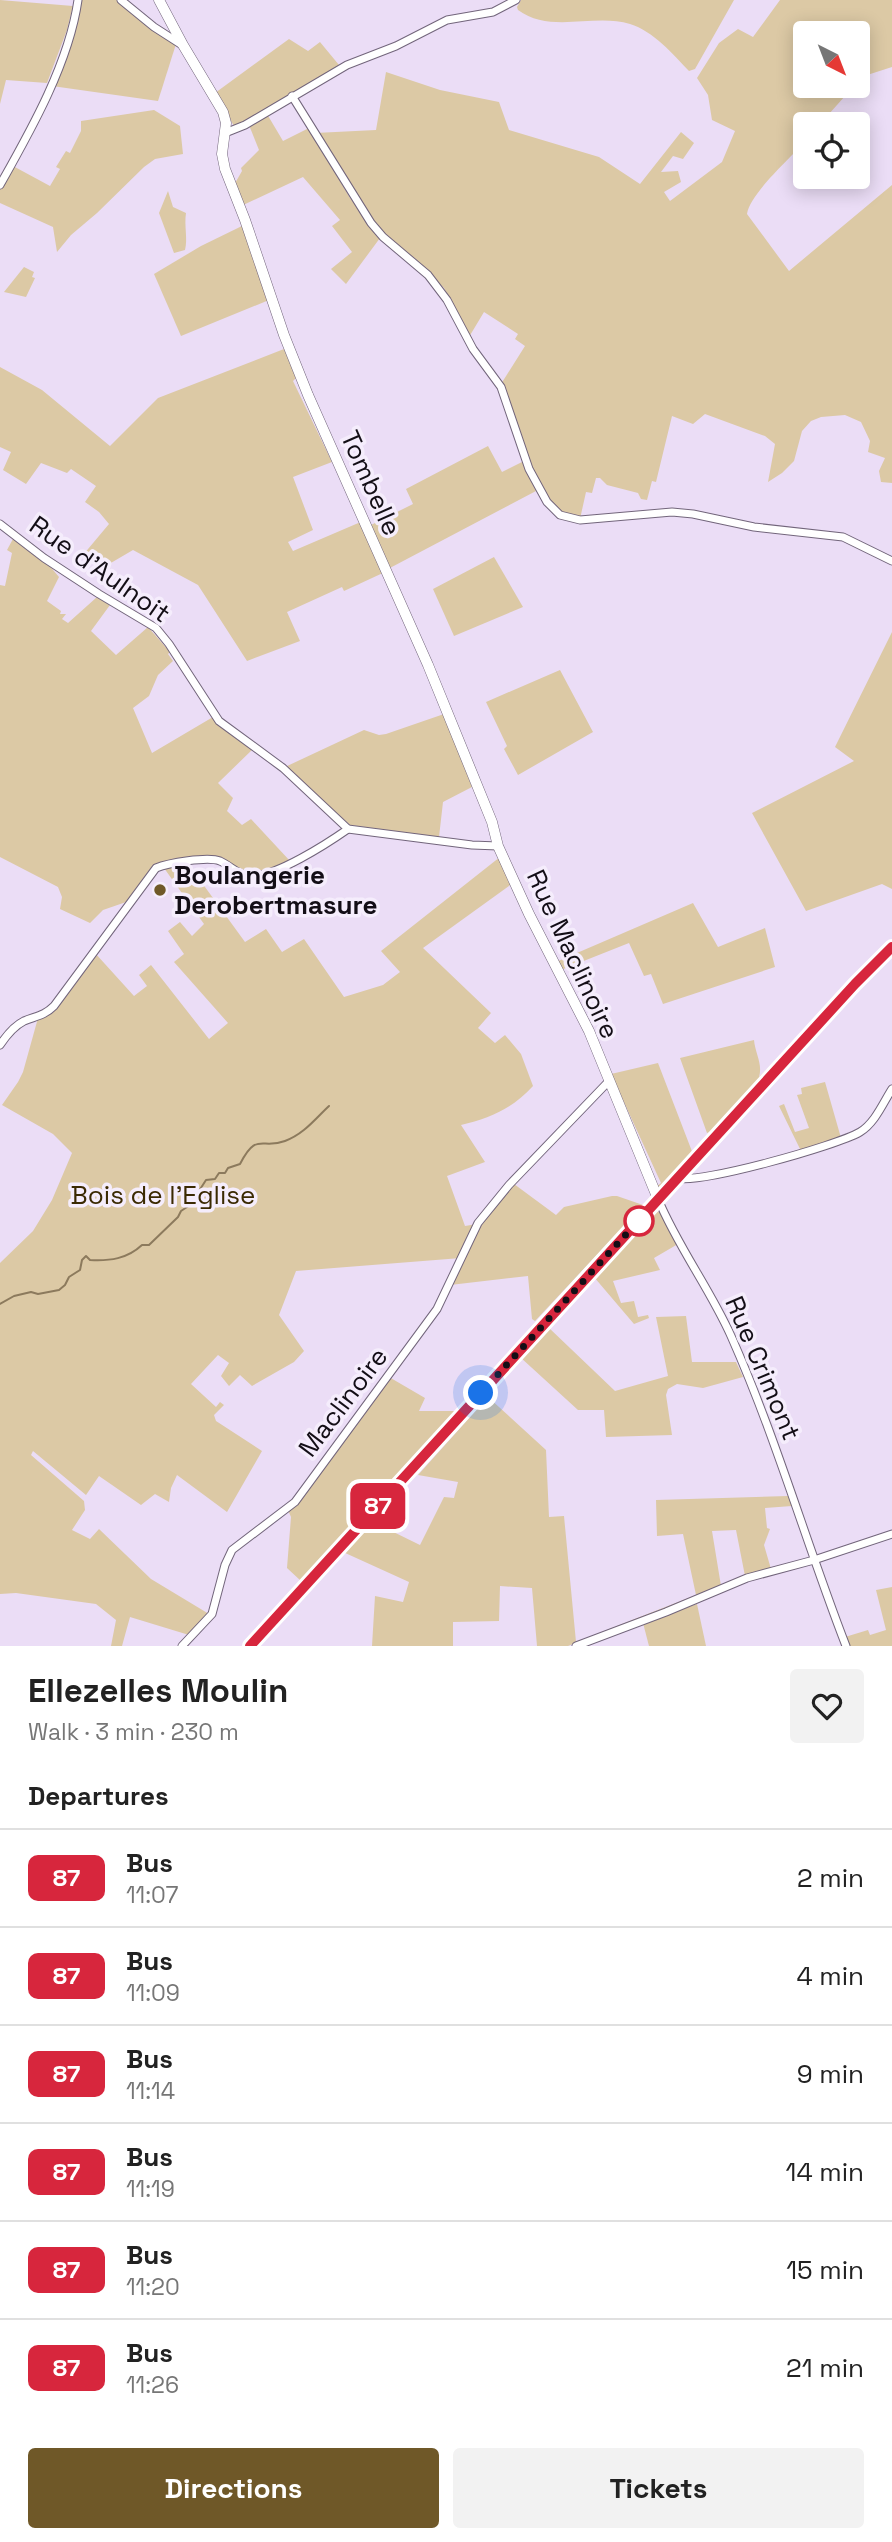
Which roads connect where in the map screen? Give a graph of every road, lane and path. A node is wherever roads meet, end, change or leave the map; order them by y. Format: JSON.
{"nodes":[{"id":1,"x":78,"y":0,"type":"edge"},
{"id":2,"x":121,"y":0,"type":"edge"},
{"id":3,"x":159,"y":0,"type":"edge"},
{"id":4,"x":516,"y":0,"type":"edge"},
{"id":5,"x":183,"y":46,"type":"junction"},
{"id":6,"x":292,"y":96,"type":"junction"},
{"id":7,"x":225,"y":133,"type":"junction"},
{"id":8,"x":0,"y":185,"type":"edge"},
{"id":9,"x":0,"y":524,"type":"edge"},
{"id":10,"x":892,"y":561,"type":"edge"},
{"id":11,"x":348,"y":829,"type":"junction"},
{"id":12,"x":498,"y":846,"type":"junction"},
{"id":13,"x":892,"y":947,"type":"edge"},
{"id":14,"x":0,"y":1045,"type":"edge"},
{"id":15,"x":609,"y":1081,"type":"junction"},
{"id":16,"x":892,"y":1089,"type":"edge"},
{"id":17,"x":526,"y":1167,"type":"joint"},
{"id":18,"x":677,"y":1178,"type":"junction"},
{"id":19,"x":658,"y":1199,"type":"junction"},
{"id":20,"x":892,"y":1534,"type":"edge"},
{"id":21,"x":814,"y":1560,"type":"junction"},
{"id":22,"x":181,"y":1646,"type":"edge"},
{"id":23,"x":250,"y":1646,"type":"edge"},
{"id":24,"x":576,"y":1646,"type":"edge"},
{"id":25,"x":846,"y":1646,"type":"edge"}],
"edges":[{"from":1,"to":8,"type":"street"},
{"from":2,"to":5,"type":"street"},
{"from":3,"to":5,"type":"street","name":"Tombelle"},
{"from":4,"to":6,"type":"street"},
{"from":5,"to":7,"type":"street","name":"Tombelle"},
{"from":6,"to":7,"type":"street"},
{"from":6,"to":10,"type":"street"},
{"from":7,"to":12,"type":"street","name":"Tombelle"},
{"from":9,"to":11,"type":"street","name":"Rue d'Aulnoit"},
{"from":11,"to":12,"type":"street"},
{"from":11,"to":14,"type":"street"},
{"from":12,"to":15,"type":"street","name":"Rue Maclinoire"},
{"from":13,"to":18,"type":"main road"},
{"from":15,"to":17,"type":"street","name":"Rue Maclinoire"},
{"from":15,"to":19,"type":"street","name":"Rue Maclinoire"},
{"from":16,"to":18,"type":"street"},
{"from":17,"to":22,"type":"street","name":"Maclinoire"},
{"from":18,"to":19,"type":"main road"},
{"from":19,"to":21,"type":"street","name":"Rue Crimont"},
{"from":19,"to":23,"type":"main road"},
{"from":20,"to":21,"type":"street"},
{"from":21,"to":24,"type":"street"},
{"from":21,"to":25,"type":"street","name":"Rue Crimont"}]}
